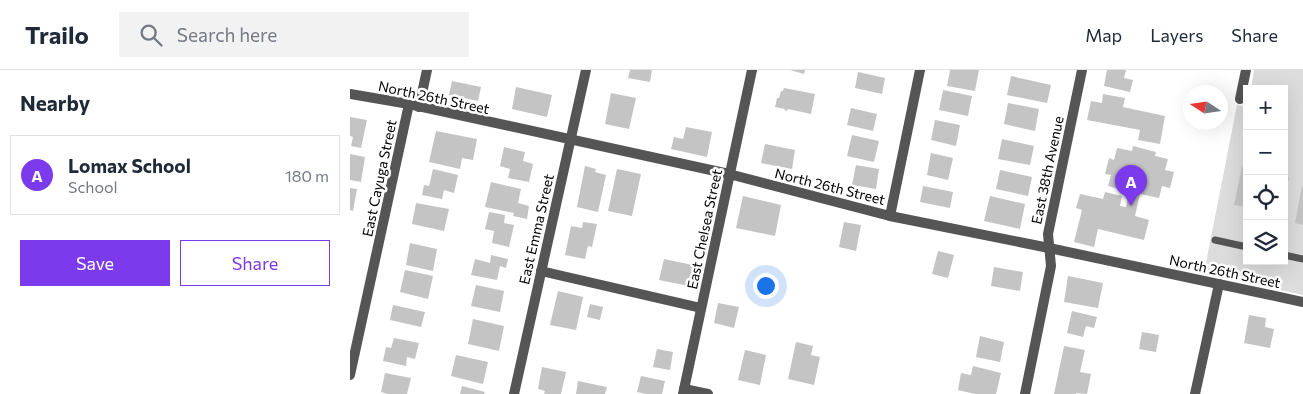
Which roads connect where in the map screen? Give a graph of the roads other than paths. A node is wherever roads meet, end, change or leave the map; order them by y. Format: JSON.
{"nodes":[{"id":1,"x":427,"y":70,"type":"edge"},
{"id":2,"x":586,"y":70,"type":"edge"},
{"id":3,"x":752,"y":70,"type":"edge"},
{"id":4,"x":920,"y":70,"type":"edge"},
{"id":5,"x":1082,"y":70,"type":"edge"},
{"id":6,"x":1246,"y":70,"type":"edge"},
{"id":7,"x":350,"y":94,"type":"edge"},
{"id":8,"x":1240,"y":99,"type":"dead end"},
{"id":9,"x":414,"y":106,"type":"junction"},
{"id":10,"x":570,"y":140,"type":"junction"},
{"id":11,"x":729,"y":174,"type":"junction"},
{"id":12,"x":890,"y":216,"type":"junction"},
{"id":13,"x":1215,"y":240,"type":"dead end"},
{"id":14,"x":1243,"y":246,"type":"edge"},
{"id":15,"x":1049,"y":248,"type":"junction"},
{"id":16,"x":1288,"y":256,"type":"edge"},
{"id":17,"x":1303,"y":259,"type":"edge"},
{"id":18,"x":541,"y":271,"type":"junction"},
{"id":19,"x":1219,"y":284,"type":"junction"},
{"id":20,"x":1303,"y":302,"type":"edge"},
{"id":21,"x":702,"y":308,"type":"junction"},
{"id":22,"x":350,"y":375,"type":"edge"},
{"id":23,"x":684,"y":392,"type":"edge"},
{"id":24,"x":514,"y":394,"type":"edge"},
{"id":25,"x":708,"y":394,"type":"edge"},
{"id":26,"x":1025,"y":394,"type":"edge"},
{"id":27,"x":1195,"y":394,"type":"edge"}],
"edges":[{"from":1,"to":9,"type":"street","name":"East Cayuga Street"},
{"from":2,"to":10,"type":"street","name":"East Emma Street"},
{"from":3,"to":11,"type":"street","name":"East Chelsea Street"},
{"from":4,"to":12,"type":"street"},
{"from":5,"to":15,"type":"street","name":"East 38th Avenue"},
{"from":6,"to":8,"type":"street"},
{"from":7,"to":9,"type":"street","name":"North 26th Street"},
{"from":9,"to":10,"type":"street","name":"North 26th Street"},
{"from":9,"to":22,"type":"street","name":"East Cayuga Street"},
{"from":10,"to":11,"type":"street","name":"North 26th Street"},
{"from":10,"to":18,"type":"street","name":"East Emma Street"},
{"from":11,"to":12,"type":"street","name":"North 26th Street"},
{"from":11,"to":21,"type":"street","name":"East Chelsea Street"},
{"from":12,"to":15,"type":"street","name":"North 26th Street"},
{"from":13,"to":14,"type":"lane"},
{"from":15,"to":19,"type":"street","name":"North 26th Street"},
{"from":15,"to":26,"type":"street","name":"East 38th Avenue"},
{"from":16,"to":17,"type":"lane"},
{"from":18,"to":21,"type":"street"},
{"from":18,"to":24,"type":"street","name":"East Emma Street"},
{"from":19,"to":20,"type":"street","name":"North 26th Street"},
{"from":19,"to":27,"type":"street"},
{"from":21,"to":23,"type":"street","name":"East Chelsea Street"},
{"from":23,"to":25,"type":"street"}]}
